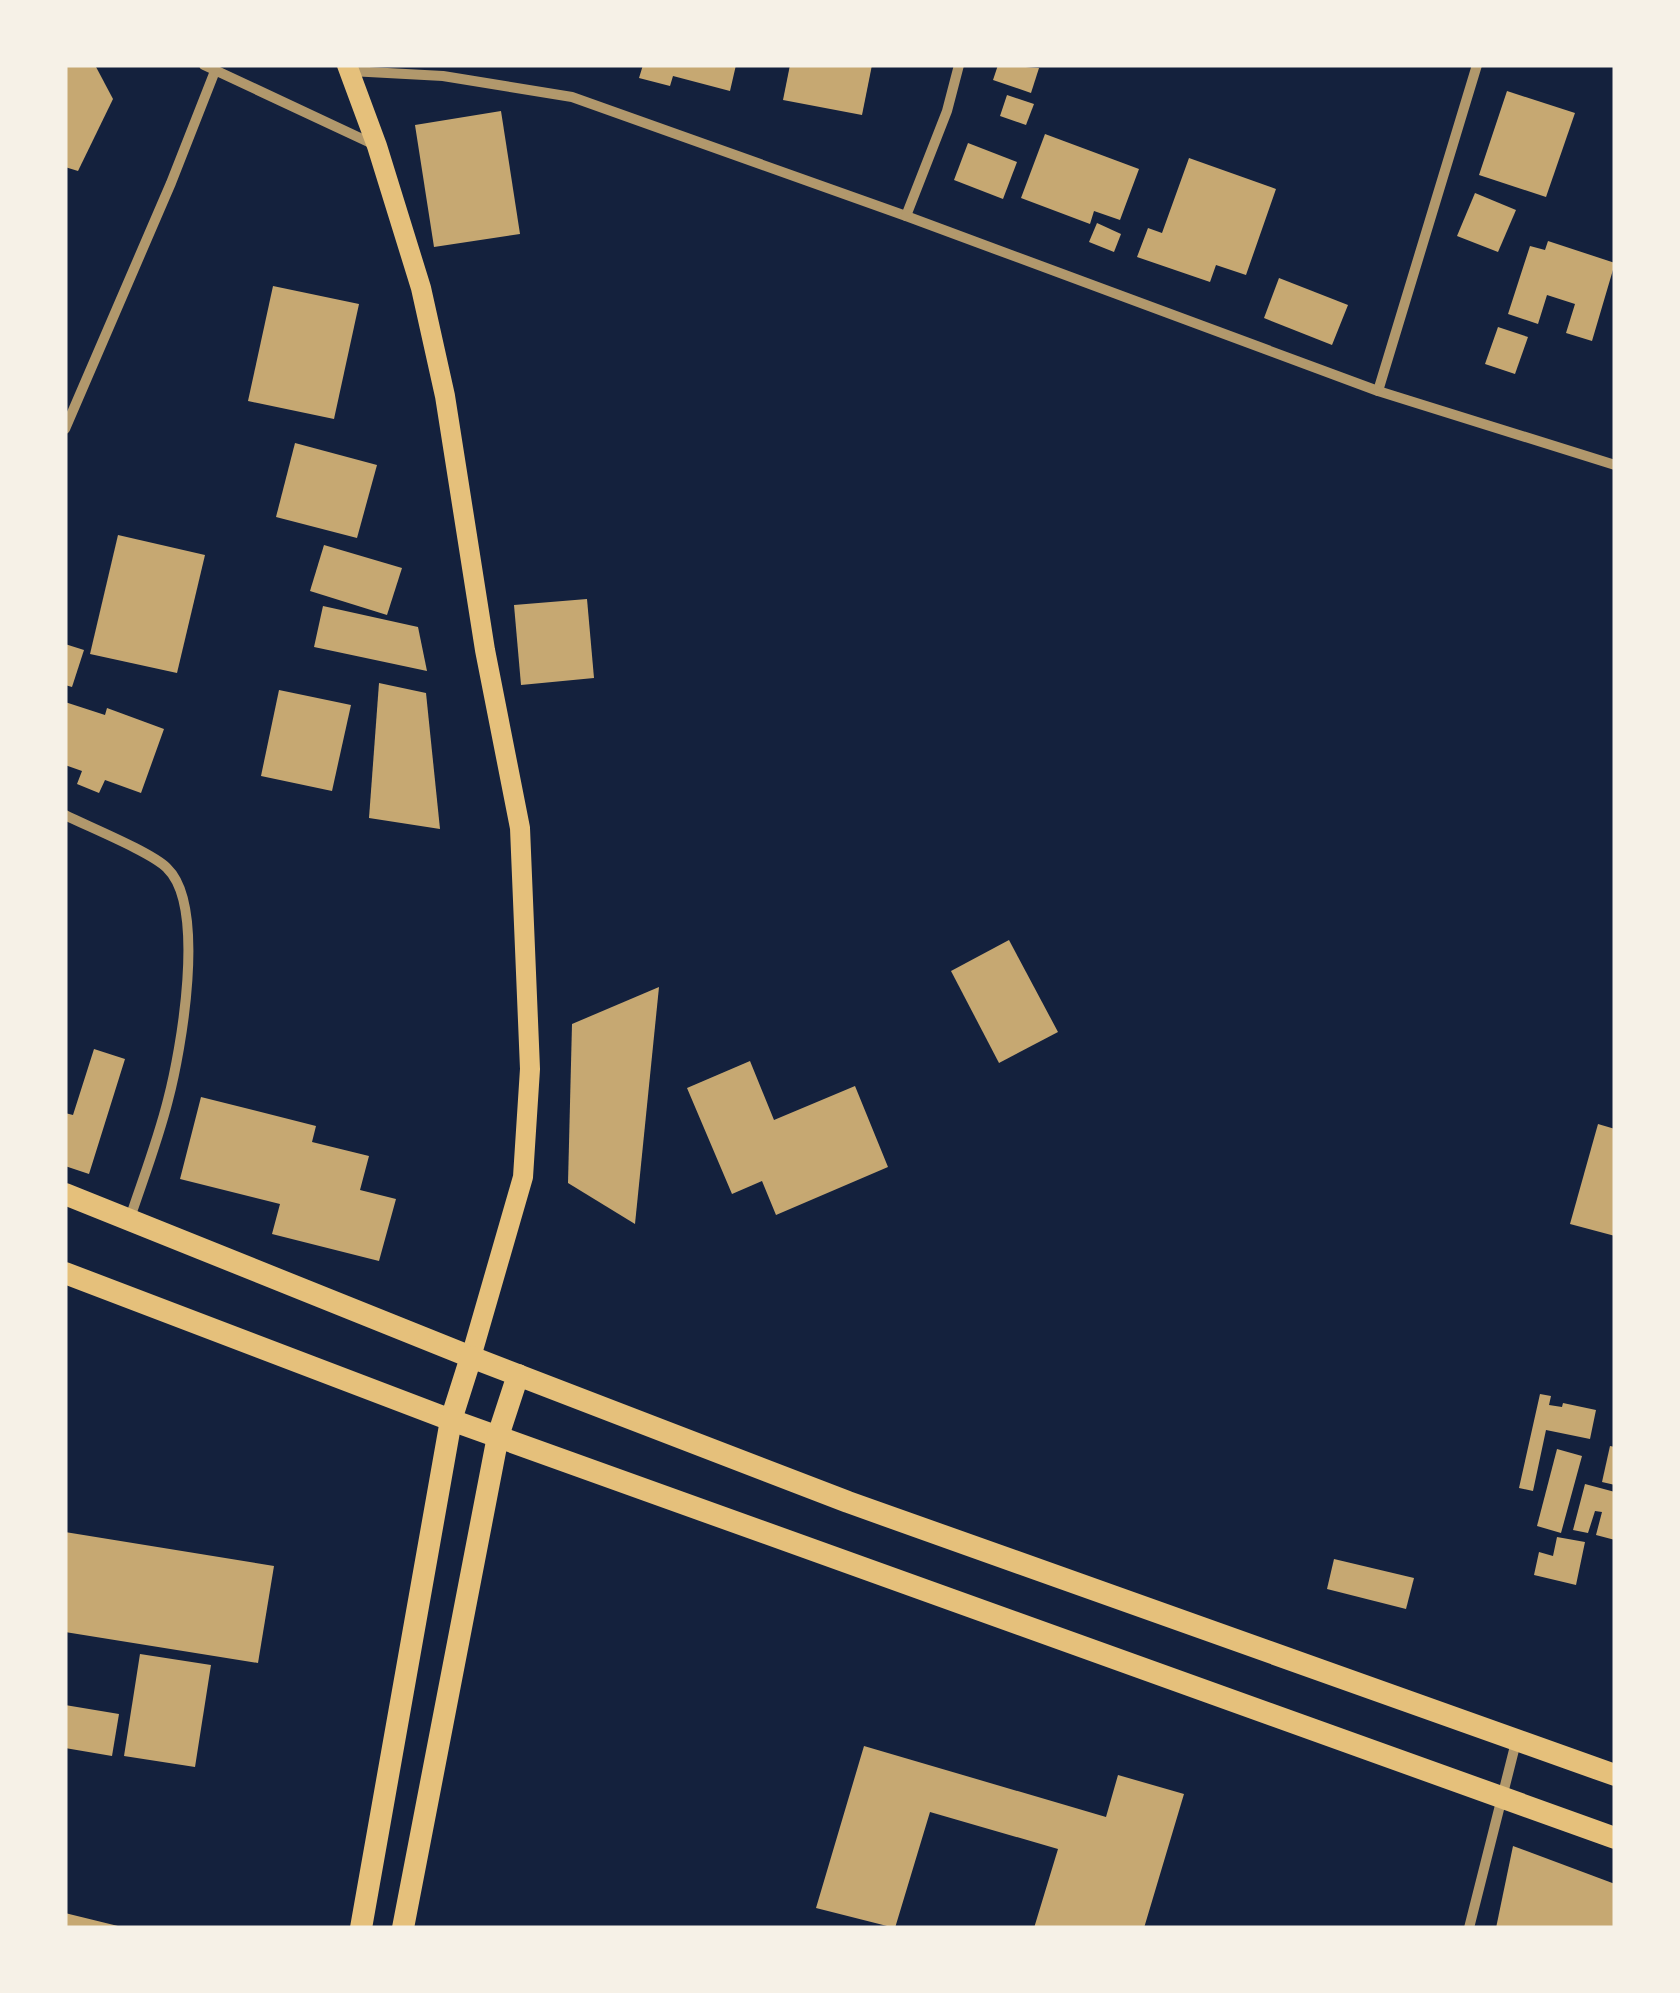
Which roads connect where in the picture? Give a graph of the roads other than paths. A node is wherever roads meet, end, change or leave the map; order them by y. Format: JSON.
{"nodes":[{"id":1,"x":959,"y":65,"type":"edge"},
{"id":2,"x":1477,"y":65,"type":"edge"},
{"id":3,"x":209,"y":68,"type":"edge"},
{"id":4,"x":348,"y":68,"type":"edge"},
{"id":5,"x":377,"y":146,"type":"junction"},
{"id":6,"x":906,"y":216,"type":"junction"},
{"id":7,"x":1378,"y":391,"type":"junction"},
{"id":8,"x":65,"y":393,"type":"edge"},
{"id":9,"x":78,"y":398,"type":"junction"},
{"id":10,"x":65,"y":429,"type":"edge"},
{"id":11,"x":1615,"y":466,"type":"edge"},
{"id":12,"x":65,"y":815,"type":"edge"},
{"id":13,"x":65,"y":1194,"type":"edge"},
{"id":14,"x":130,"y":1219,"type":"junction"},
{"id":15,"x":65,"y":1273,"type":"edge"},
{"id":16,"x":471,"y":1357,"type":"junction"},
{"id":17,"x":518,"y":1374,"type":"junction"},
{"id":18,"x":450,"y":1420,"type":"junction"},
{"id":19,"x":498,"y":1436,"type":"junction"},
{"id":20,"x":1516,"y":1742,"type":"junction"},
{"id":21,"x":1615,"y":1775,"type":"edge"},
{"id":22,"x":1501,"y":1796,"type":"junction"},
{"id":23,"x":1615,"y":1838,"type":"edge"},
{"id":24,"x":361,"y":1928,"type":"edge"},
{"id":25,"x":403,"y":1928,"type":"edge"},
{"id":26,"x":1469,"y":1928,"type":"edge"}],
"edges":[{"from":1,"to":6,"type":"street"},
{"from":2,"to":7,"type":"street"},
{"from":3,"to":5,"type":"street"},
{"from":3,"to":9,"type":"street"},
{"from":4,"to":5,"type":"main road"},
{"from":4,"to":6,"type":"street"},
{"from":5,"to":16,"type":"main road"},
{"from":6,"to":7,"type":"street"},
{"from":7,"to":11,"type":"street"},
{"from":8,"to":9,"type":"street"},
{"from":9,"to":10,"type":"street"},
{"from":12,"to":14,"type":"street"},
{"from":13,"to":14,"type":"main road"},
{"from":14,"to":16,"type":"main road"},
{"from":15,"to":18,"type":"main road"},
{"from":16,"to":17,"type":"main road"},
{"from":16,"to":18,"type":"main road"},
{"from":17,"to":19,"type":"main road"},
{"from":17,"to":20,"type":"main road"},
{"from":18,"to":19,"type":"main road"},
{"from":18,"to":24,"type":"main road"},
{"from":19,"to":22,"type":"main road"},
{"from":19,"to":25,"type":"main road"},
{"from":20,"to":21,"type":"main road"},
{"from":20,"to":22,"type":"street"},
{"from":22,"to":23,"type":"main road"},
{"from":22,"to":26,"type":"street"}]}
